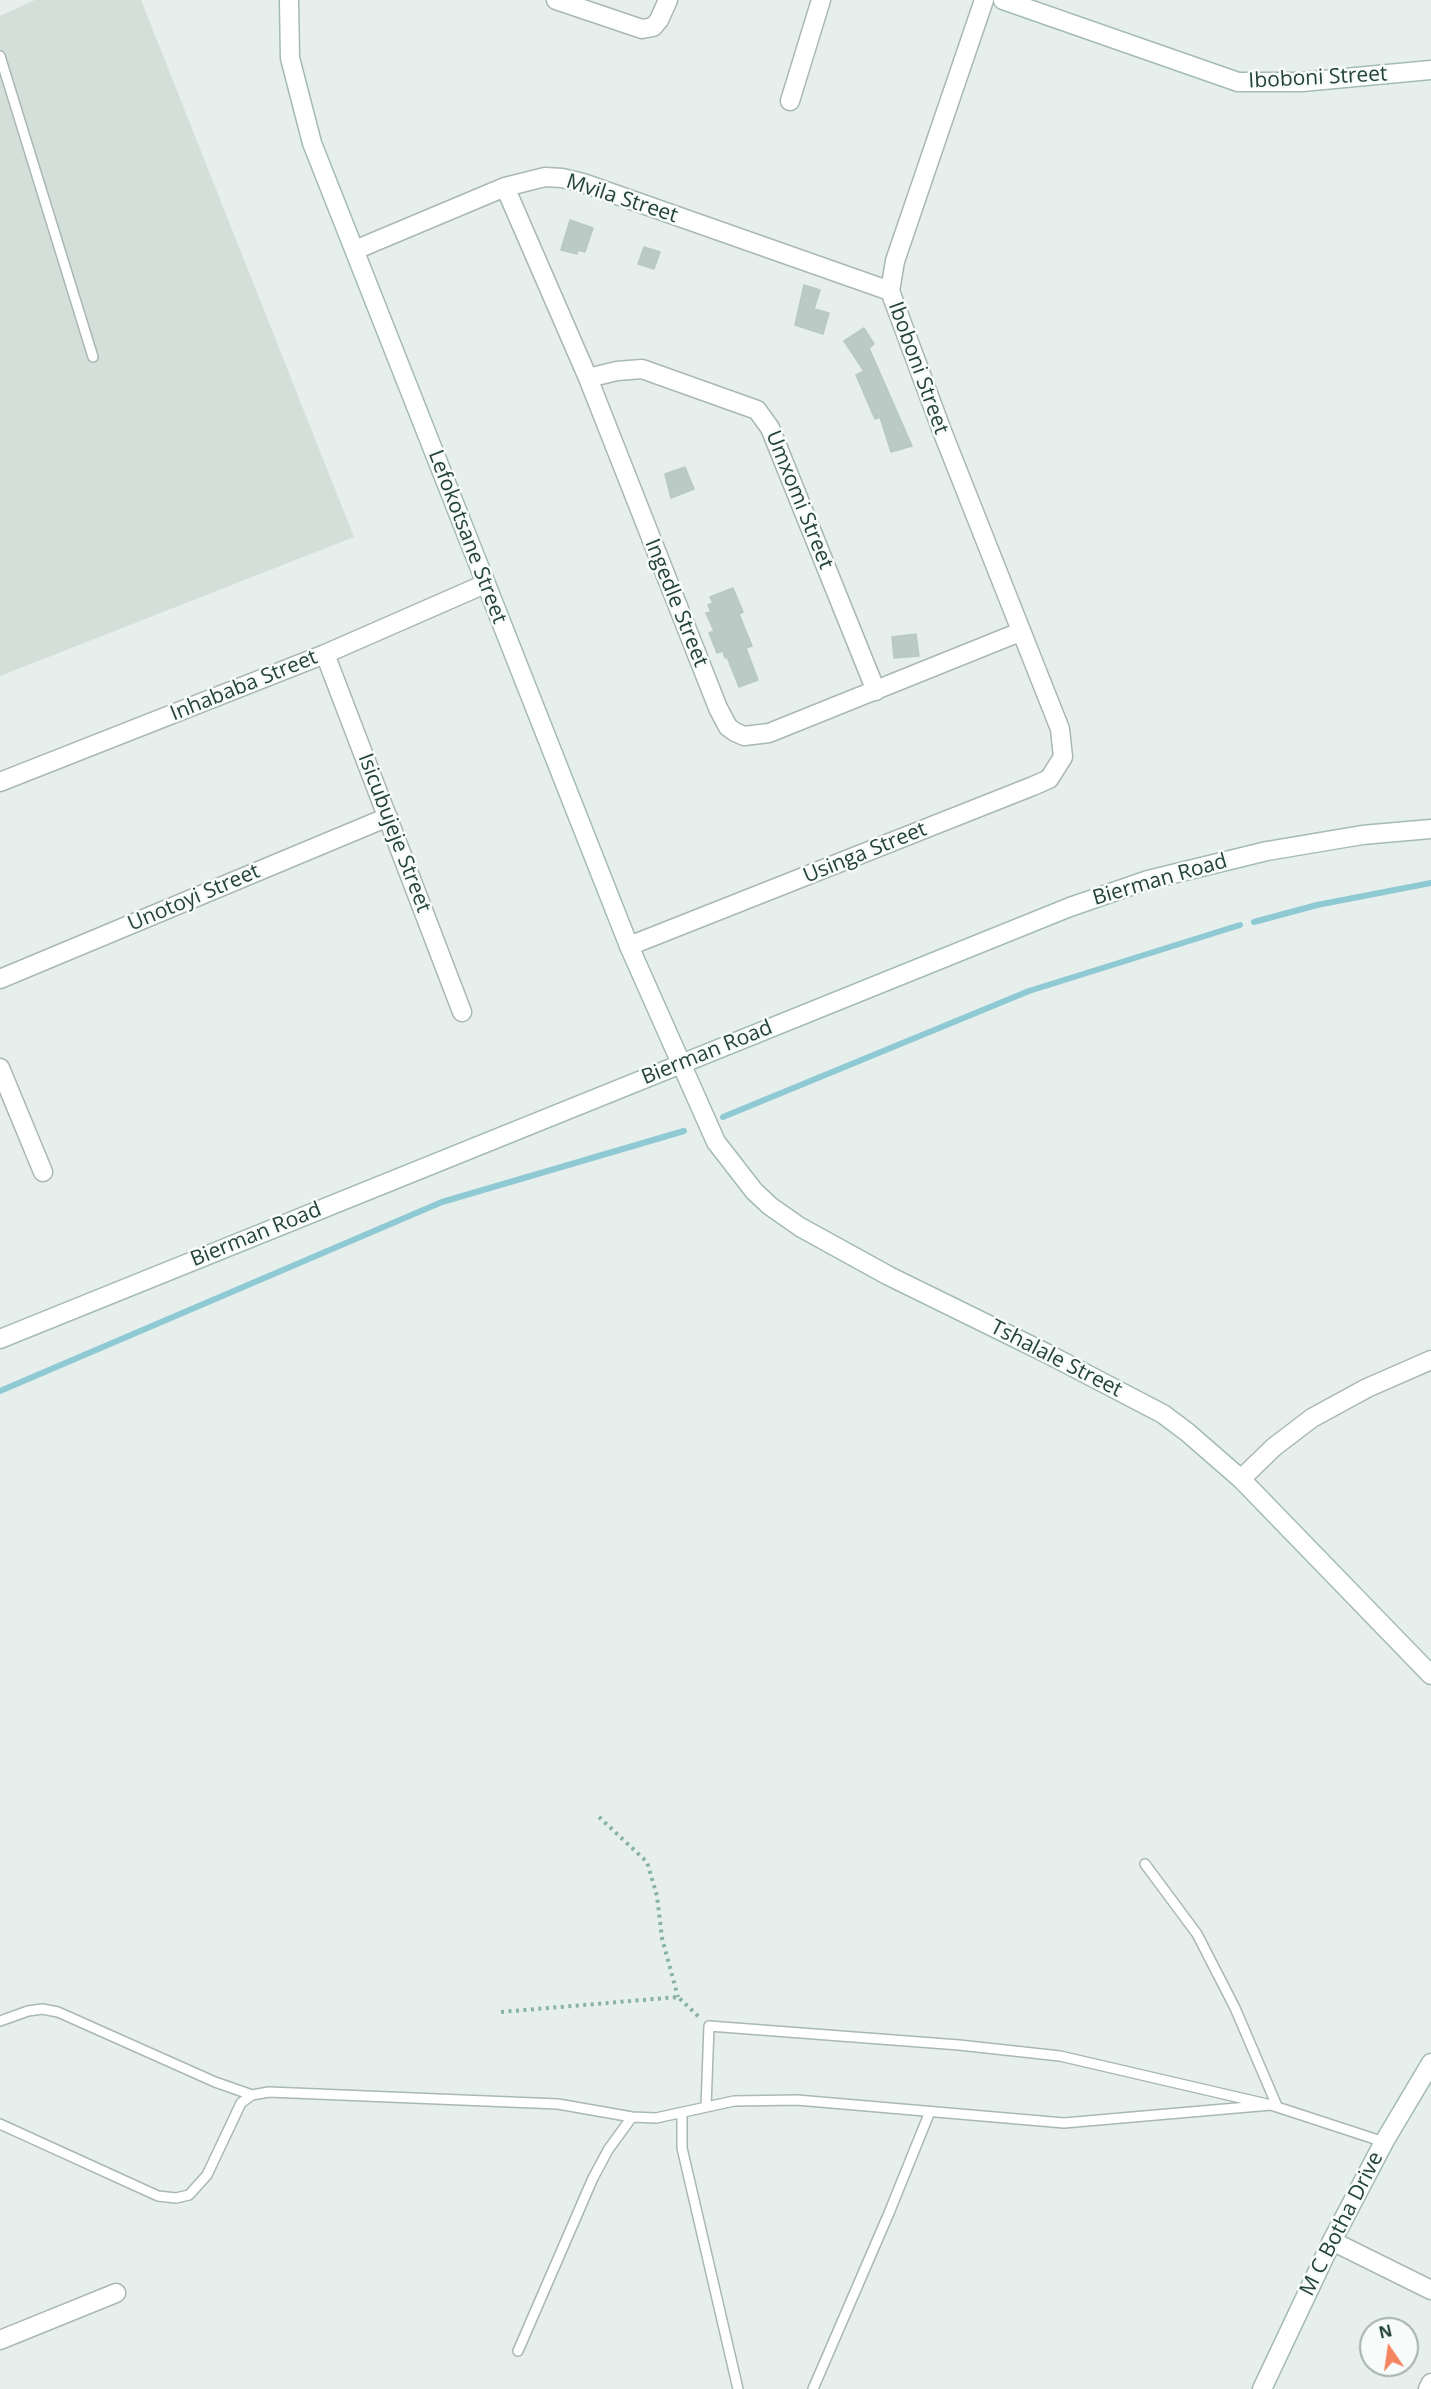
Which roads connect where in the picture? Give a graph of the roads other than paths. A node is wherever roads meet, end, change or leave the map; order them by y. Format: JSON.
{"nodes":[{"id":1,"x":289,"y":0,"type":"edge"},
{"id":2,"x":556,"y":0,"type":"edge"},
{"id":3,"x":668,"y":0,"type":"edge"},
{"id":4,"x":821,"y":0,"type":"edge"},
{"id":5,"x":984,"y":0,"type":"edge"},
{"id":6,"x":1003,"y":0,"type":"edge"},
{"id":7,"x":0,"y":56,"type":"edge"},
{"id":8,"x":1431,"y":70,"type":"edge"},
{"id":9,"x":790,"y":100,"type":"dead end"},
{"id":10,"x":506,"y":187,"type":"junction"},
{"id":11,"x":355,"y":250,"type":"junction"},
{"id":12,"x":890,"y":291,"type":"junction"},
{"id":13,"x":93,"y":357,"type":"dead end"},
{"id":14,"x":588,"y":378,"type":"junction"},
{"id":15,"x":485,"y":584,"type":"junction"},
{"id":16,"x":1020,"y":632,"type":"junction"},
{"id":17,"x":325,"y":654,"type":"junction"},
{"id":18,"x":876,"y":691,"type":"junction"},
{"id":19,"x":1060,"y":729,"type":"joint"},
{"id":20,"x":0,"y":782,"type":"edge"},
{"id":21,"x":388,"y":817,"type":"junction"},
{"id":22,"x":1431,"y":819,"type":"edge"},
{"id":23,"x":1431,"y":829,"type":"edge"},
{"id":24,"x":629,"y":946,"type":"junction"},
{"id":25,"x":0,"y":979,"type":"edge"},
{"id":26,"x":462,"y":1012,"type":"dead end"},
{"id":27,"x":678,"y":1060,"type":"junction"},
{"id":28,"x":0,"y":1068,"type":"edge"},
{"id":29,"x":43,"y":1172,"type":"dead end"},
{"id":30,"x":0,"y":1325,"type":"edge"},
{"id":31,"x":0,"y":1339,"type":"edge"},
{"id":32,"x":1431,"y":1360,"type":"edge"},
{"id":33,"x":1241,"y":1479,"type":"junction"},
{"id":34,"x":1431,"y":1675,"type":"edge"},
{"id":35,"x":1145,"y":1864,"type":"dead end"},
{"id":36,"x":0,"y":2021,"type":"edge"},
{"id":37,"x":1431,"y":2063,"type":"edge"},
{"id":38,"x":252,"y":2095,"type":"junction"},
{"id":39,"x":1274,"y":2106,"type":"junction"},
{"id":40,"x":706,"y":2107,"type":"junction"},
{"id":41,"x":682,"y":2113,"type":"junction"},
{"id":42,"x":929,"y":2114,"type":"junction"},
{"id":43,"x":632,"y":2117,"type":"junction"},
{"id":44,"x":0,"y":2124,"type":"edge"},
{"id":45,"x":1384,"y":2142,"type":"junction"},
{"id":46,"x":1332,"y":2241,"type":"junction"},
{"id":47,"x":1431,"y":2290,"type":"edge"},
{"id":48,"x":116,"y":2294,"type":"dead end"},
{"id":49,"x":0,"y":2340,"type":"edge"},
{"id":50,"x":518,"y":2351,"type":"dead end"},
{"id":51,"x":1431,"y":2383,"type":"edge"},
{"id":52,"x":738,"y":2389,"type":"edge"},
{"id":53,"x":813,"y":2389,"type":"edge"},
{"id":54,"x":1262,"y":2389,"type":"edge"},
{"id":55,"x":1428,"y":2389,"type":"edge"}],
"edges":[{"from":1,"to":11,"type":"street","name":"Lefokotsane Street"},
{"from":2,"to":3,"type":"street"},
{"from":4,"to":9,"type":"street"},
{"from":5,"to":12,"type":"street","name":"Iboboni Street"},
{"from":6,"to":8,"type":"street","name":"Iboboni Street"},
{"from":7,"to":13,"type":"lane"},
{"from":10,"to":11,"type":"street","name":"Mvila Street"},
{"from":10,"to":12,"type":"street","name":"Mvila Street"},
{"from":10,"to":14,"type":"street","name":"Ingedle Street"},
{"from":11,"to":15,"type":"street","name":"Lefokotsane Street"},
{"from":12,"to":16,"type":"street","name":"Iboboni Street"},
{"from":14,"to":18,"type":"street","name":"Umxomi Street"},
{"from":14,"to":18,"type":"street","name":"Ingedle Street"},
{"from":15,"to":17,"type":"street","name":"Inhababa Street"},
{"from":15,"to":24,"type":"street","name":"Lefokotsane Street"},
{"from":16,"to":18,"type":"street","name":"Ingedle Street"},
{"from":16,"to":19,"type":"street","name":"Iboboni Street"},
{"from":17,"to":20,"type":"street","name":"Inhababa Street"},
{"from":17,"to":21,"type":"street","name":"Isicubujeje Street"},
{"from":19,"to":24,"type":"street","name":"Usinga Street"},
{"from":21,"to":25,"type":"street","name":"Unotoyi Street"},
{"from":21,"to":26,"type":"street","name":"Isicubujeje Street"},
{"from":22,"to":27,"type":"street","name":"Bierman Road"},
{"from":23,"to":27,"type":"street","name":"Bierman Road"},
{"from":24,"to":27,"type":"street","name":"Lefokotsane Street"},
{"from":27,"to":30,"type":"street","name":"Bierman Road"},
{"from":27,"to":31,"type":"street","name":"Bierman Road"},
{"from":27,"to":33,"type":"street","name":"Tshalale Street"},
{"from":28,"to":29,"type":"street"},
{"from":32,"to":33,"type":"street"},
{"from":33,"to":34,"type":"street","name":"Tshalale Street"},
{"from":35,"to":39,"type":"lane"},
{"from":36,"to":38,"type":"lane"},
{"from":37,"to":45,"type":"street","name":"M C Botha Drive"},
{"from":38,"to":43,"type":"lane"},
{"from":38,"to":44,"type":"lane"},
{"from":39,"to":40,"type":"lane"},
{"from":39,"to":42,"type":"lane"},
{"from":39,"to":45,"type":"lane"},
{"from":40,"to":41,"type":"lane"},
{"from":40,"to":42,"type":"lane"},
{"from":41,"to":43,"type":"lane"},
{"from":41,"to":52,"type":"lane"},
{"from":42,"to":53,"type":"lane"},
{"from":43,"to":50,"type":"lane"},
{"from":45,"to":46,"type":"street","name":"M C Botha Drive"},
{"from":46,"to":47,"type":"street"},
{"from":46,"to":54,"type":"street","name":"M C Botha Drive"},
{"from":48,"to":49,"type":"street"},
{"from":51,"to":55,"type":"street"}]}
